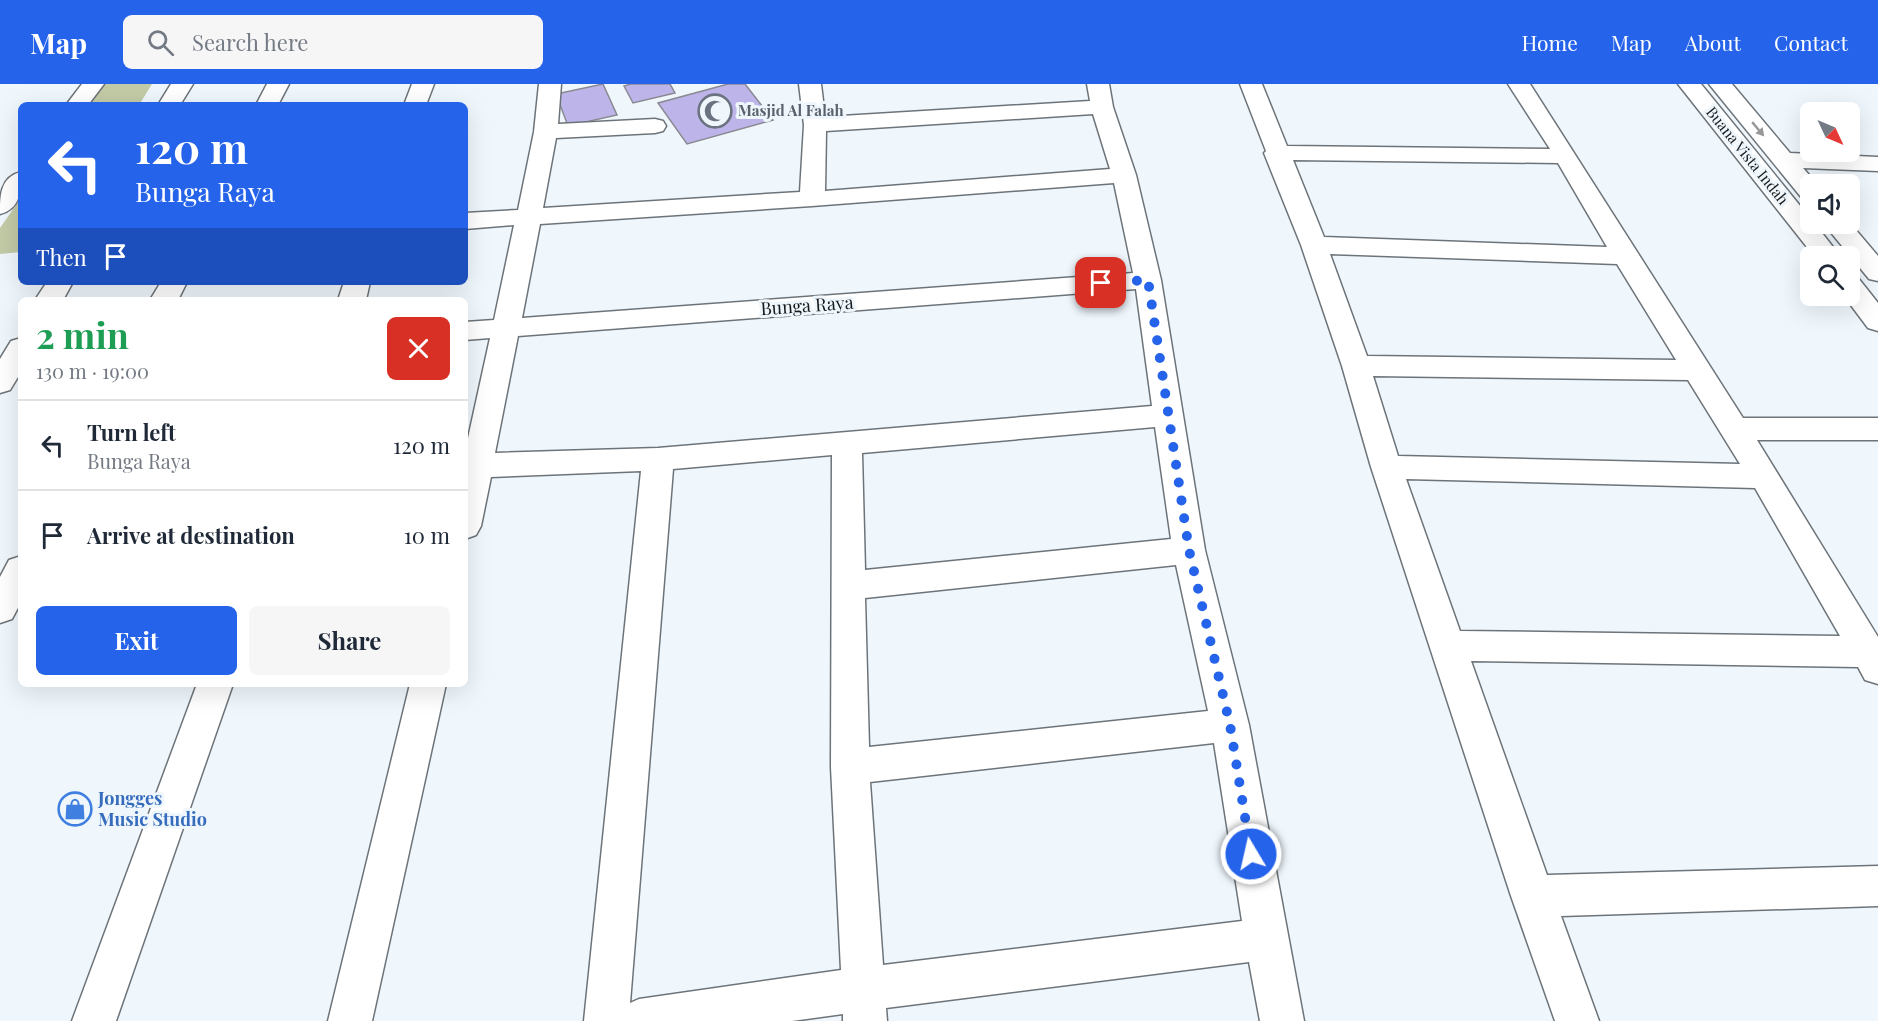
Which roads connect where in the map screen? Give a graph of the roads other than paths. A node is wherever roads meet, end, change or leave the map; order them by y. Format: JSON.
{"nodes":[{"id":1,"x":93,"y":84,"type":"edge"},
{"id":2,"x":182,"y":84,"type":"edge"},
{"id":3,"x":278,"y":84,"type":"edge"},
{"id":4,"x":423,"y":84,"type":"edge"},
{"id":5,"x":550,"y":84,"type":"edge"},
{"id":6,"x":810,"y":84,"type":"edge"},
{"id":7,"x":1251,"y":84,"type":"edge"},
{"id":8,"x":1519,"y":84,"type":"edge"},
{"id":9,"x":1689,"y":84,"type":"edge"},
{"id":10,"x":1720,"y":84,"type":"edge"},
{"id":11,"x":1100,"y":95,"type":"edge"},
{"id":12,"x":79,"y":102,"type":"edge"},
{"id":13,"x":171,"y":102,"type":"edge"},
{"id":14,"x":269,"y":102,"type":"edge"},
{"id":15,"x":416,"y":102,"type":"edge"},
{"id":16,"x":814,"y":125,"type":"junction"},
{"id":17,"x":655,"y":126,"type":"dead end"},
{"id":18,"x":546,"y":132,"type":"junction"},
{"id":19,"x":1276,"y":153,"type":"junction"},
{"id":20,"x":1566,"y":156,"type":"junction"},
{"id":21,"x":1785,"y":160,"type":"junction"},
{"id":22,"x":1878,"y":164,"type":"edge"},
{"id":23,"x":1124,"y":175,"type":"junction"},
{"id":24,"x":1800,"y":179,"type":"edge"},
{"id":25,"x":18,"y":183,"type":"edge"},
{"id":26,"x":812,"y":199,"type":"junction"},
{"id":27,"x":0,"y":207,"type":"edge"},
{"id":28,"x":528,"y":218,"type":"junction"},
{"id":29,"x":468,"y":221,"type":"edge"},
{"id":30,"x":1845,"y":234,"type":"edge"},
{"id":31,"x":1314,"y":245,"type":"junction"},
{"id":32,"x":1819,"y":246,"type":"edge"},
{"id":33,"x":1855,"y":246,"type":"edge"},
{"id":34,"x":1860,"y":252,"type":"edge"},
{"id":35,"x":1625,"y":256,"type":"junction"},
{"id":36,"x":1878,"y":273,"type":"edge"},
{"id":37,"x":1148,"y":280,"type":"junction"},
{"id":38,"x":1860,"y":298,"type":"edge"},
{"id":39,"x":1878,"y":322,"type":"edge"},
{"id":40,"x":504,"y":329,"type":"junction"},
{"id":41,"x":468,"y":331,"type":"edge"},
{"id":42,"x":18,"y":356,"type":"edge"},
{"id":43,"x":1356,"y":366,"type":"junction"},
{"id":44,"x":1696,"y":370,"type":"junction"},
{"id":45,"x":0,"y":383,"type":"edge"},
{"id":46,"x":1169,"y":415,"type":"junction"},
{"id":47,"x":1733,"y":429,"type":"junction"},
{"id":48,"x":1878,"y":429,"type":"edge"},
{"id":49,"x":848,"y":442,"type":"junction"},
{"id":50,"x":658,"y":459,"type":"junction"},
{"id":51,"x":472,"y":465,"type":"edge"},
{"id":52,"x":1386,"y":467,"type":"junction"},
{"id":53,"x":1764,"y":476,"type":"junction"},
{"id":54,"x":468,"y":500,"type":"edge"},
{"id":55,"x":1189,"y":550,"type":"junction"},
{"id":56,"x":18,"y":576,"type":"edge"},
{"id":57,"x":848,"y":586,"type":"junction"},
{"id":58,"x":0,"y":609,"type":"edge"},
{"id":59,"x":1448,"y":646,"type":"junction"},
{"id":60,"x":1873,"y":660,"type":"edge"},
{"id":61,"x":214,"y":687,"type":"edge"},
{"id":62,"x":427,"y":687,"type":"edge"},
{"id":63,"x":1230,"y":725,"type":"junction"},
{"id":64,"x":850,"y":767,"type":"junction"},
{"id":65,"x":1878,"y":886,"type":"edge"},
{"id":66,"x":1532,"y":896,"type":"junction"},
{"id":67,"x":1266,"y":939,"type":"junction"},
{"id":68,"x":864,"y":1005,"type":"edge"},
{"id":69,"x":94,"y":1021,"type":"edge"},
{"id":70,"x":350,"y":1021,"type":"edge"},
{"id":71,"x":606,"y":1021,"type":"edge"},
{"id":72,"x":639,"y":1021,"type":"edge"},
{"id":73,"x":1282,"y":1021,"type":"edge"},
{"id":74,"x":1577,"y":1021,"type":"edge"}],
"edges":[{"from":1,"to":12,"type":"street"},
{"from":2,"to":13,"type":"street"},
{"from":3,"to":14,"type":"street"},
{"from":4,"to":15,"type":"street"},
{"from":5,"to":18,"type":"street"},
{"from":6,"to":16,"type":"street"},
{"from":7,"to":19,"type":"street"},
{"from":8,"to":20,"type":"street"},
{"from":9,"to":32,"type":"street","name":"Buana Vista Indah"},
{"from":10,"to":21,"type":"street","name":"Buana Vista Indah","one_way":true},
{"from":11,"to":16,"type":"street"},
{"from":11,"to":23,"type":"street"},
{"from":16,"to":26,"type":"street"},
{"from":17,"to":18,"type":"street"},
{"from":18,"to":28,"type":"street"},
{"from":19,"to":20,"type":"street"},
{"from":19,"to":31,"type":"street"},
{"from":20,"to":35,"type":"street"},
{"from":21,"to":22,"type":"street"},
{"from":21,"to":24,"type":"street","name":"Buana Vista Indah"},
{"from":23,"to":26,"type":"street"},
{"from":23,"to":37,"type":"street"},
{"from":25,"to":27,"type":"street"},
{"from":26,"to":28,"type":"street"},
{"from":28,"to":29,"type":"street"},
{"from":28,"to":40,"type":"street"},
{"from":30,"to":33,"type":"street"},
{"from":31,"to":35,"type":"street"},
{"from":31,"to":43,"type":"street"},
{"from":34,"to":36,"type":"street"},
{"from":35,"to":44,"type":"street"},
{"from":37,"to":40,"type":"street","name":"Bunga Raya"},
{"from":37,"to":46,"type":"street"},
{"from":38,"to":39,"type":"street"},
{"from":40,"to":41,"type":"street","name":"Bunga Raya"},
{"from":40,"to":51,"type":"street"},
{"from":42,"to":45,"type":"street"},
{"from":43,"to":44,"type":"street"},
{"from":43,"to":52,"type":"street"},
{"from":44,"to":47,"type":"street"},
{"from":46,"to":49,"type":"street"},
{"from":46,"to":55,"type":"street"},
{"from":47,"to":48,"type":"street"},
{"from":47,"to":53,"type":"street"},
{"from":49,"to":50,"type":"street"},
{"from":49,"to":57,"type":"street"},
{"from":50,"to":51,"type":"street"},
{"from":50,"to":71,"type":"street"},
{"from":51,"to":54,"type":"street"},
{"from":52,"to":53,"type":"street"},
{"from":52,"to":59,"type":"street"},
{"from":53,"to":60,"type":"street"},
{"from":55,"to":57,"type":"street"},
{"from":55,"to":63,"type":"street"},
{"from":56,"to":58,"type":"street"},
{"from":57,"to":64,"type":"street"},
{"from":59,"to":60,"type":"street"},
{"from":59,"to":66,"type":"street"},
{"from":61,"to":69,"type":"street"},
{"from":62,"to":70,"type":"street"},
{"from":63,"to":64,"type":"street"},
{"from":63,"to":67,"type":"street"},
{"from":64,"to":68,"type":"street"},
{"from":65,"to":66,"type":"street"},
{"from":66,"to":74,"type":"street"},
{"from":67,"to":68,"type":"street"},
{"from":67,"to":73,"type":"street"},
{"from":68,"to":72,"type":"street"}]}
